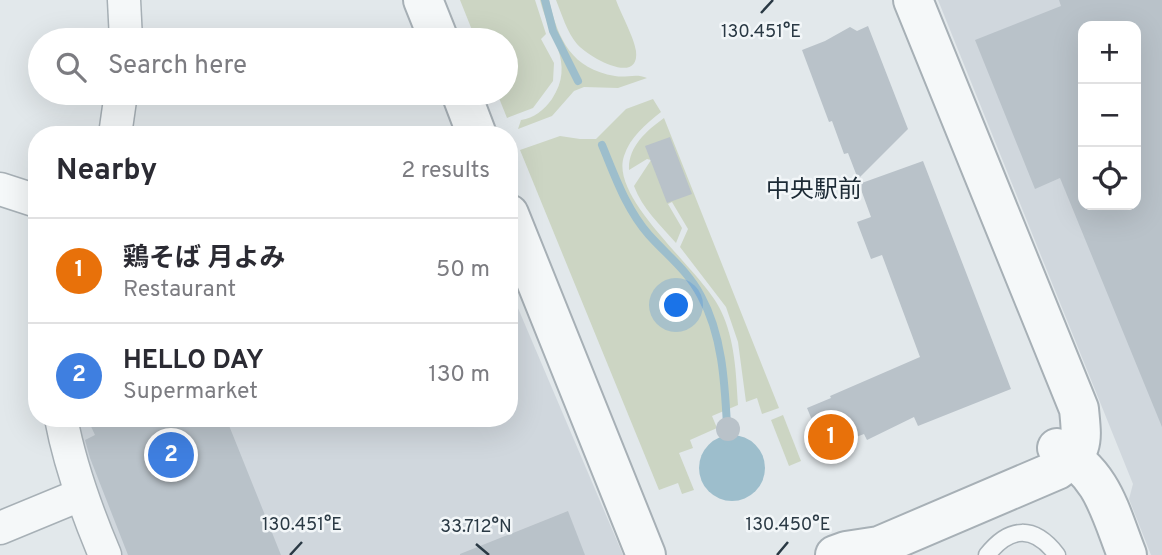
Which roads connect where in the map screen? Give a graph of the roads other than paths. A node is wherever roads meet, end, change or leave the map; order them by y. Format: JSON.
{"nodes":[{"id":1,"x":124,"y":0,"type":"edge"},
{"id":2,"x":423,"y":0,"type":"edge"},
{"id":3,"x":895,"y":0,"type":"edge"},
{"id":4,"x":913,"y":0,"type":"edge"},
{"id":5,"x":125,"y":28,"type":"edge"},
{"id":6,"x":434,"y":28,"type":"edge"},
{"id":7,"x":119,"y":105,"type":"edge"},
{"id":8,"x":466,"y":105,"type":"edge"},
{"id":9,"x":116,"y":126,"type":"edge"},
{"id":10,"x":474,"y":126,"type":"edge"},
{"id":11,"x":0,"y":189,"type":"edge"},
{"id":12,"x":28,"y":198,"type":"edge"},
{"id":13,"x":518,"y":236,"type":"edge"},
{"id":14,"x":63,"y":427,"type":"edge"},
{"id":15,"x":1066,"y":453,"type":"junction"},
{"id":16,"x":80,"y":495,"type":"junction"},
{"id":17,"x":0,"y":528,"type":"edge"},
{"id":18,"x":841,"y":553,"type":"edge"},
{"id":19,"x":105,"y":555,"type":"edge"},
{"id":20,"x":646,"y":555,"type":"edge"},
{"id":21,"x":987,"y":555,"type":"edge"},
{"id":22,"x":1058,"y":555,"type":"edge"},
{"id":23,"x":1127,"y":555,"type":"edge"}],
"edges":[{"from":1,"to":5,"type":"street"},
{"from":2,"to":6,"type":"street"},
{"from":3,"to":15,"type":"street"},
{"from":4,"to":15,"type":"street"},
{"from":7,"to":9,"type":"street"},
{"from":8,"to":10,"type":"street"},
{"from":11,"to":12,"type":"street"},
{"from":13,"to":20,"type":"street"},
{"from":14,"to":16,"type":"street"},
{"from":15,"to":18,"type":"street"},
{"from":15,"to":23,"type":"street"},
{"from":16,"to":17,"type":"street"},
{"from":16,"to":19,"type":"street"},
{"from":21,"to":22,"type":"lane"}]}
